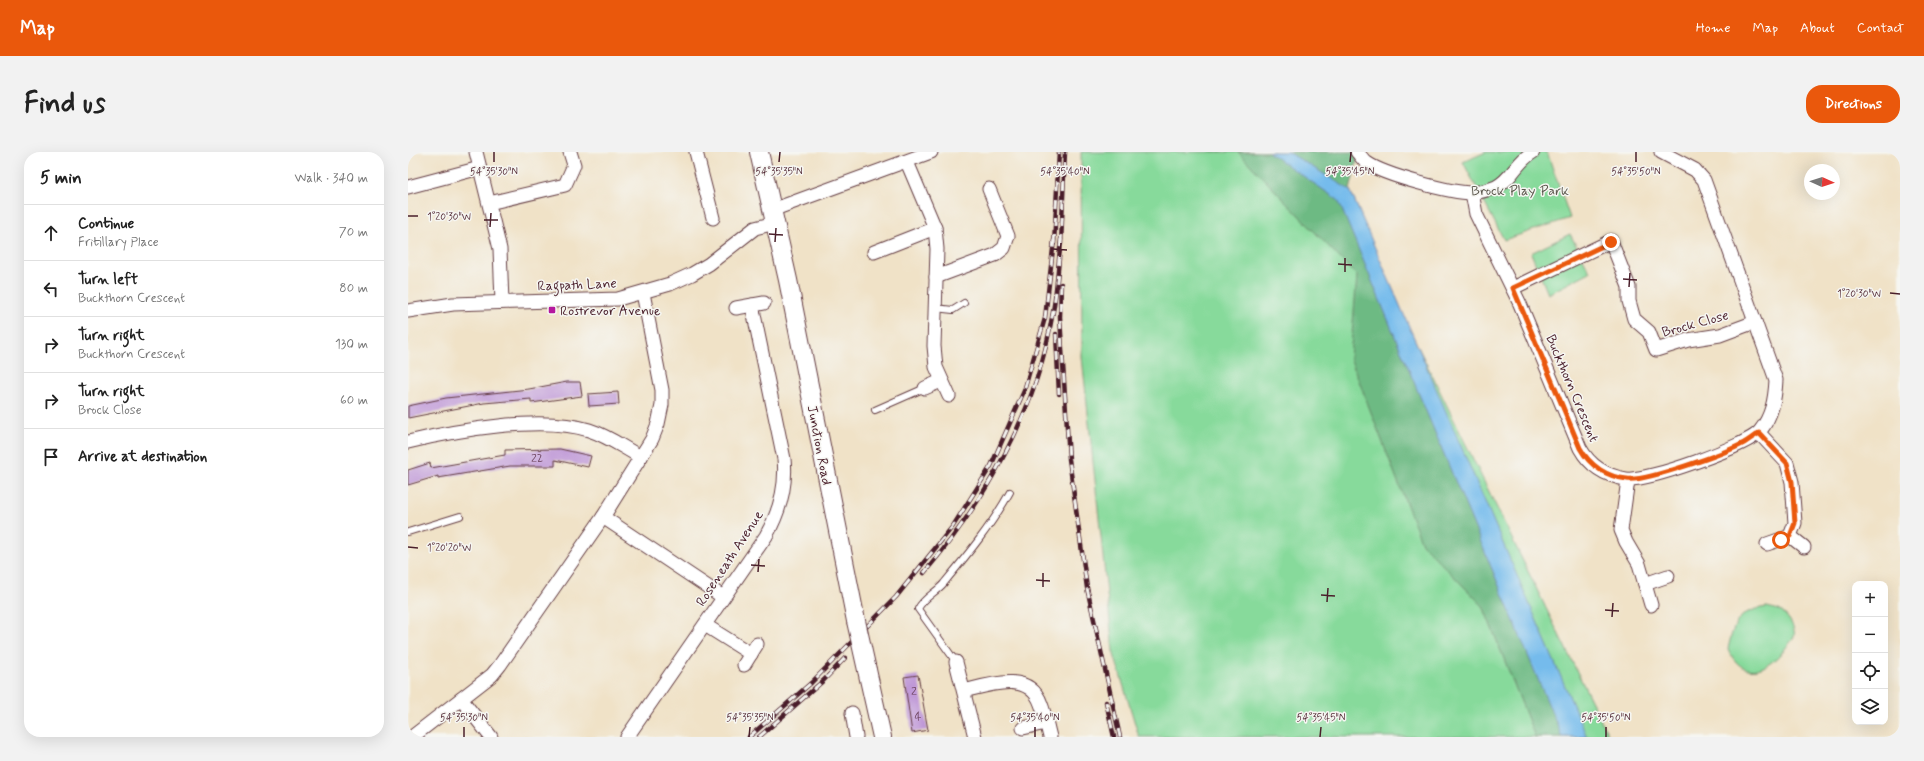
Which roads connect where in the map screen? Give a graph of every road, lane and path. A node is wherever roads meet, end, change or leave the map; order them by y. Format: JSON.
{"nodes":[{"id":1,"x":476,"y":152,"type":"edge"},
{"id":2,"x":570,"y":152,"type":"edge"},
{"id":3,"x":696,"y":152,"type":"edge"},
{"id":4,"x":759,"y":152,"type":"edge"},
{"id":5,"x":931,"y":152,"type":"edge"},
{"id":6,"x":1356,"y":152,"type":"edge"},
{"id":7,"x":1533,"y":152,"type":"edge"},
{"id":8,"x":1661,"y":152,"type":"edge"},
{"id":9,"x":907,"y":162,"type":"junction"},
{"id":10,"x":480,"y":168,"type":"junction"},
{"id":11,"x":408,"y":187,"type":"edge"},
{"id":12,"x":989,"y":189,"type":"dead end"},
{"id":13,"x":1472,"y":193,"type":"junction"},
{"id":14,"x":488,"y":203,"type":"junction"},
{"id":15,"x":774,"y":217,"type":"junction"},
{"id":16,"x":713,"y":218,"type":"dead end"},
{"id":17,"x":935,"y":228,"type":"junction"},
{"id":18,"x":874,"y":252,"type":"dead end"},
{"id":19,"x":936,"y":277,"type":"junction"},
{"id":20,"x":1513,"y":288,"type":"junction"},
{"id":21,"x":643,"y":293,"type":"junction"},
{"id":22,"x":502,"y":302,"type":"junction"},
{"id":23,"x":964,"y":303,"type":"dead end"},
{"id":24,"x":736,"y":308,"type":"dead end"},
{"id":25,"x":935,"y":308,"type":"junction"},
{"id":26,"x":408,"y":311,"type":"edge"},
{"id":27,"x":1755,"y":322,"type":"junction"},
{"id":28,"x":942,"y":381,"type":"junction"},
{"id":29,"x":925,"y":388,"type":"joint"},
{"id":30,"x":949,"y":396,"type":"dead end"},
{"id":31,"x":875,"y":410,"type":"dead end"},
{"id":32,"x":1759,"y":433,"type":"junction"},
{"id":33,"x":408,"y":442,"type":"edge"},
{"id":34,"x":641,"y":457,"type":"junction"},
{"id":35,"x":1628,"y":480,"type":"junction"},
{"id":36,"x":1010,"y":492,"type":"dead end"},
{"id":37,"x":460,"y":516,"type":"dead end"},
{"id":38,"x":603,"y":517,"type":"junction"},
{"id":39,"x":408,"y":532,"type":"edge"},
{"id":40,"x":1790,"y":536,"type":"junction"},
{"id":41,"x":1767,"y":544,"type":"dead end"},
{"id":42,"x":1804,"y":547,"type":"dead end"},
{"id":43,"x":1668,"y":576,"type":"dead end"},
{"id":44,"x":1645,"y":584,"type":"junction"},
{"id":45,"x":723,"y":597,"type":"junction"},
{"id":46,"x":1651,"y":605,"type":"dead end"},
{"id":47,"x":705,"y":625,"type":"junction"},
{"id":48,"x":750,"y":654,"type":"dead end"},
{"id":49,"x":956,"y":662,"type":"joint"},
{"id":50,"x":964,"y":691,"type":"junction"},
{"id":51,"x":461,"y":699,"type":"junction"},
{"id":52,"x":852,"y":714,"type":"dead end"},
{"id":53,"x":1046,"y":723,"type":"junction"},
{"id":54,"x":1023,"y":728,"type":"dead end"},
{"id":55,"x":412,"y":737,"type":"edge"},
{"id":56,"x":491,"y":737,"type":"edge"},
{"id":57,"x":628,"y":737,"type":"edge"},
{"id":58,"x":856,"y":737,"type":"edge"},
{"id":59,"x":882,"y":737,"type":"edge"},
{"id":60,"x":975,"y":737,"type":"edge"},
{"id":61,"x":1050,"y":737,"type":"edge"}],
"edges":[{"from":1,"to":10,"type":"street"},
{"from":2,"to":14,"type":"street"},
{"from":3,"to":16,"type":"street"},
{"from":4,"to":15,"type":"main road","name":"Junction Road"},
{"from":5,"to":9,"type":"street","name":"Ragpath Lane"},
{"from":6,"to":13,"type":"street"},
{"from":7,"to":13,"type":"street"},
{"from":8,"to":27,"type":"street","name":"Buckthorn Crescent"},
{"from":9,"to":15,"type":"street","name":"Ragpath Lane"},
{"from":9,"to":17,"type":"street"},
{"from":10,"to":11,"type":"street"},
{"from":10,"to":14,"type":"street"},
{"from":12,"to":19,"type":"street"},
{"from":13,"to":20,"type":"street","name":"Buckthorn Crescent"},
{"from":14,"to":22,"type":"street"},
{"from":15,"to":21,"type":"street","name":"Ragpath Lane"},
{"from":15,"to":59,"type":"main road","name":"Junction Road","bridge":true},
{"from":17,"to":18,"type":"street"},
{"from":17,"to":19,"type":"street"},
{"from":19,"to":25,"type":"street"},
{"from":20,"to":27,"type":"street","name":"Brock Close"},
{"from":20,"to":35,"type":"street","name":"Buckthorn Crescent"},
{"from":21,"to":22,"type":"street","name":"Ragpath Lane"},
{"from":21,"to":34,"type":"street"},
{"from":22,"to":26,"type":"street","name":"Ragpath Lane"},
{"from":23,"to":25,"type":"lane"},
{"from":24,"to":45,"type":"street","name":"Roseneath Avenue"},
{"from":25,"to":28,"type":"street"},
{"from":27,"to":32,"type":"street","name":"Buckthorn Crescent"},
{"from":28,"to":29,"type":"street"},
{"from":28,"to":30,"type":"street"},
{"from":29,"to":31,"type":"lane"},
{"from":32,"to":35,"type":"street","name":"Buckthorn Crescent"},
{"from":32,"to":40,"type":"street"},
{"from":33,"to":34,"type":"street"},
{"from":34,"to":38,"type":"street"},
{"from":35,"to":44,"type":"street"},
{"from":36,"to":49,"type":"lane"},
{"from":37,"to":39,"type":"lane"},
{"from":38,"to":45,"type":"street"},
{"from":38,"to":51,"type":"street"},
{"from":40,"to":41,"type":"street"},
{"from":40,"to":42,"type":"street"},
{"from":43,"to":44,"type":"street"},
{"from":44,"to":46,"type":"street"},
{"from":45,"to":47,"type":"street","name":"Roseneath Avenue"},
{"from":47,"to":48,"type":"street"},
{"from":47,"to":57,"type":"street","name":"Roseneath Avenue"},
{"from":49,"to":50,"type":"street"},
{"from":50,"to":53,"type":"street"},
{"from":50,"to":60,"type":"street"},
{"from":51,"to":55,"type":"street"},
{"from":51,"to":56,"type":"street"},
{"from":52,"to":58,"type":"street"},
{"from":53,"to":54,"type":"street"},
{"from":53,"to":61,"type":"street"}]}
